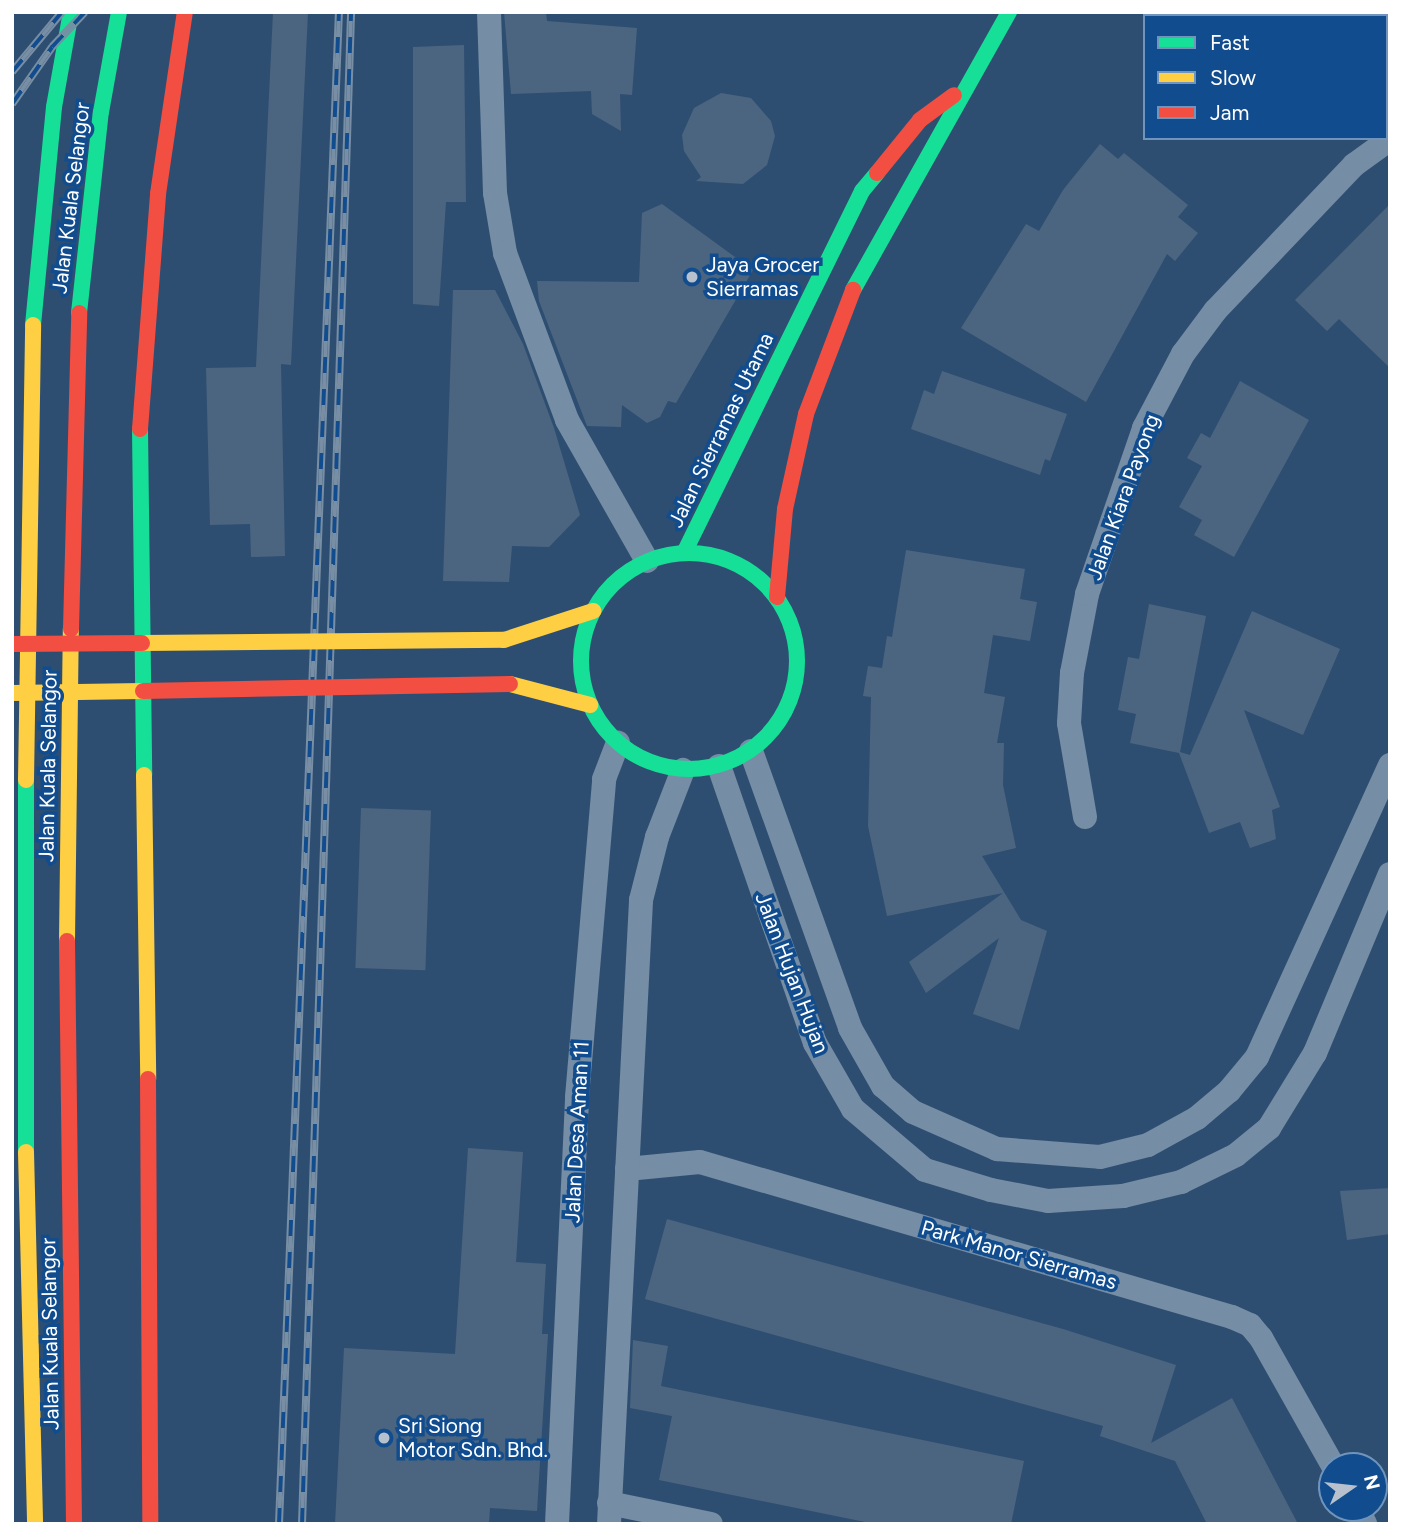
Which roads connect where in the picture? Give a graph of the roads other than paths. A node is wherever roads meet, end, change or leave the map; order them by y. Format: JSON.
{"nodes":[{"id":1,"x":71,"y":12,"type":"edge"},
{"id":2,"x":119,"y":12,"type":"edge"},
{"id":3,"x":185,"y":12,"type":"edge"},
{"id":4,"x":489,"y":12,"type":"edge"},
{"id":5,"x":1009,"y":12,"type":"edge"},
{"id":6,"x":962,"y":89,"type":"junction"},
{"id":7,"x":1390,"y":139,"type":"edge"},
{"id":8,"x":16,"y":295,"type":"dead end"},
{"id":9,"x":31,"y":346,"type":"junction"},
{"id":10,"x":684,"y":553,"type":"junction"},
{"id":11,"x":647,"y":561,"type":"junction"},
{"id":12,"x":777,"y":597,"type":"junction"},
{"id":13,"x":593,"y":611,"type":"junction"},
{"id":14,"x":142,"y":643,"type":"junction"},
{"id":15,"x":12,"y":644,"type":"edge"},
{"id":16,"x":143,"y":691,"type":"junction"},
{"id":17,"x":12,"y":693,"type":"edge"},
{"id":18,"x":590,"y":705,"type":"junction"},
{"id":19,"x":618,"y":743,"type":"junction"},
{"id":20,"x":751,"y":751,"type":"junction"},
{"id":21,"x":1390,"y":765,"type":"edge"},
{"id":22,"x":719,"y":766,"type":"junction"},
{"id":23,"x":683,"y":770,"type":"junction"},
{"id":24,"x":1085,"y":817,"type":"dead end"},
{"id":25,"x":1390,"y":874,"type":"edge"},
{"id":26,"x":23,"y":1038,"type":"junction"},
{"id":27,"x":12,"y":1093,"type":"edge"},
{"id":28,"x":627,"y":1169,"type":"junction"},
{"id":29,"x":1325,"y":1452,"type":"edge"},
{"id":30,"x":609,"y":1513,"type":"edge"},
{"id":31,"x":35,"y":1524,"type":"edge"},
{"id":32,"x":75,"y":1524,"type":"edge"},
{"id":33,"x":150,"y":1524,"type":"edge"},
{"id":34,"x":557,"y":1524,"type":"edge"},
{"id":35,"x":710,"y":1524,"type":"edge"}],
"edges":[{"from":1,"to":9,"type":"main road","name":"Jalan Kuala Selangor"},
{"from":2,"to":32,"type":"main road","name":"Jalan Kuala Selangor"},
{"from":3,"to":14,"type":"main road"},
{"from":4,"to":11,"type":"street"},
{"from":5,"to":6,"type":"main road","name":"Jalan Sierramas Utama"},
{"from":6,"to":10,"type":"main road","name":"Jalan Sierramas Utama"},
{"from":6,"to":12,"type":"main road","name":"Jalan Sierramas Utama"},
{"from":7,"to":24,"type":"street","name":"Jalan Kiara Payong"},
{"from":8,"to":9,"type":"main road"},
{"from":9,"to":26,"type":"main road","name":"Jalan Kuala Selangor"},
{"from":10,"to":11,"type":"main road"},
{"from":10,"to":12,"type":"main road"},
{"from":11,"to":13,"type":"main road"},
{"from":12,"to":20,"type":"main road"},
{"from":13,"to":14,"type":"main road","bridge":true},
{"from":13,"to":18,"type":"main road"},
{"from":14,"to":15,"type":"main road","bridge":true},
{"from":14,"to":16,"type":"main road"},
{"from":16,"to":17,"type":"main road","bridge":true},
{"from":16,"to":18,"type":"main road","bridge":true},
{"from":16,"to":33,"type":"main road"},
{"from":18,"to":19,"type":"main road"},
{"from":19,"to":23,"type":"main road"},
{"from":19,"to":34,"type":"street","name":"Jalan Desa Aman 11"},
{"from":20,"to":21,"type":"street","name":"Jalan Hujan Hujan"},
{"from":20,"to":22,"type":"main road"},
{"from":22,"to":23,"type":"main road"},
{"from":22,"to":25,"type":"street","name":"Jalan Hujan Hujan"},
{"from":23,"to":28,"type":"street"},
{"from":26,"to":27,"type":"main road"},
{"from":26,"to":31,"type":"main road","name":"Jalan Kuala Selangor"},
{"from":28,"to":29,"type":"street","name":"Park Manor Sierramas"},
{"from":28,"to":30,"type":"street"},
{"from":30,"to":35,"type":"street"}]}
